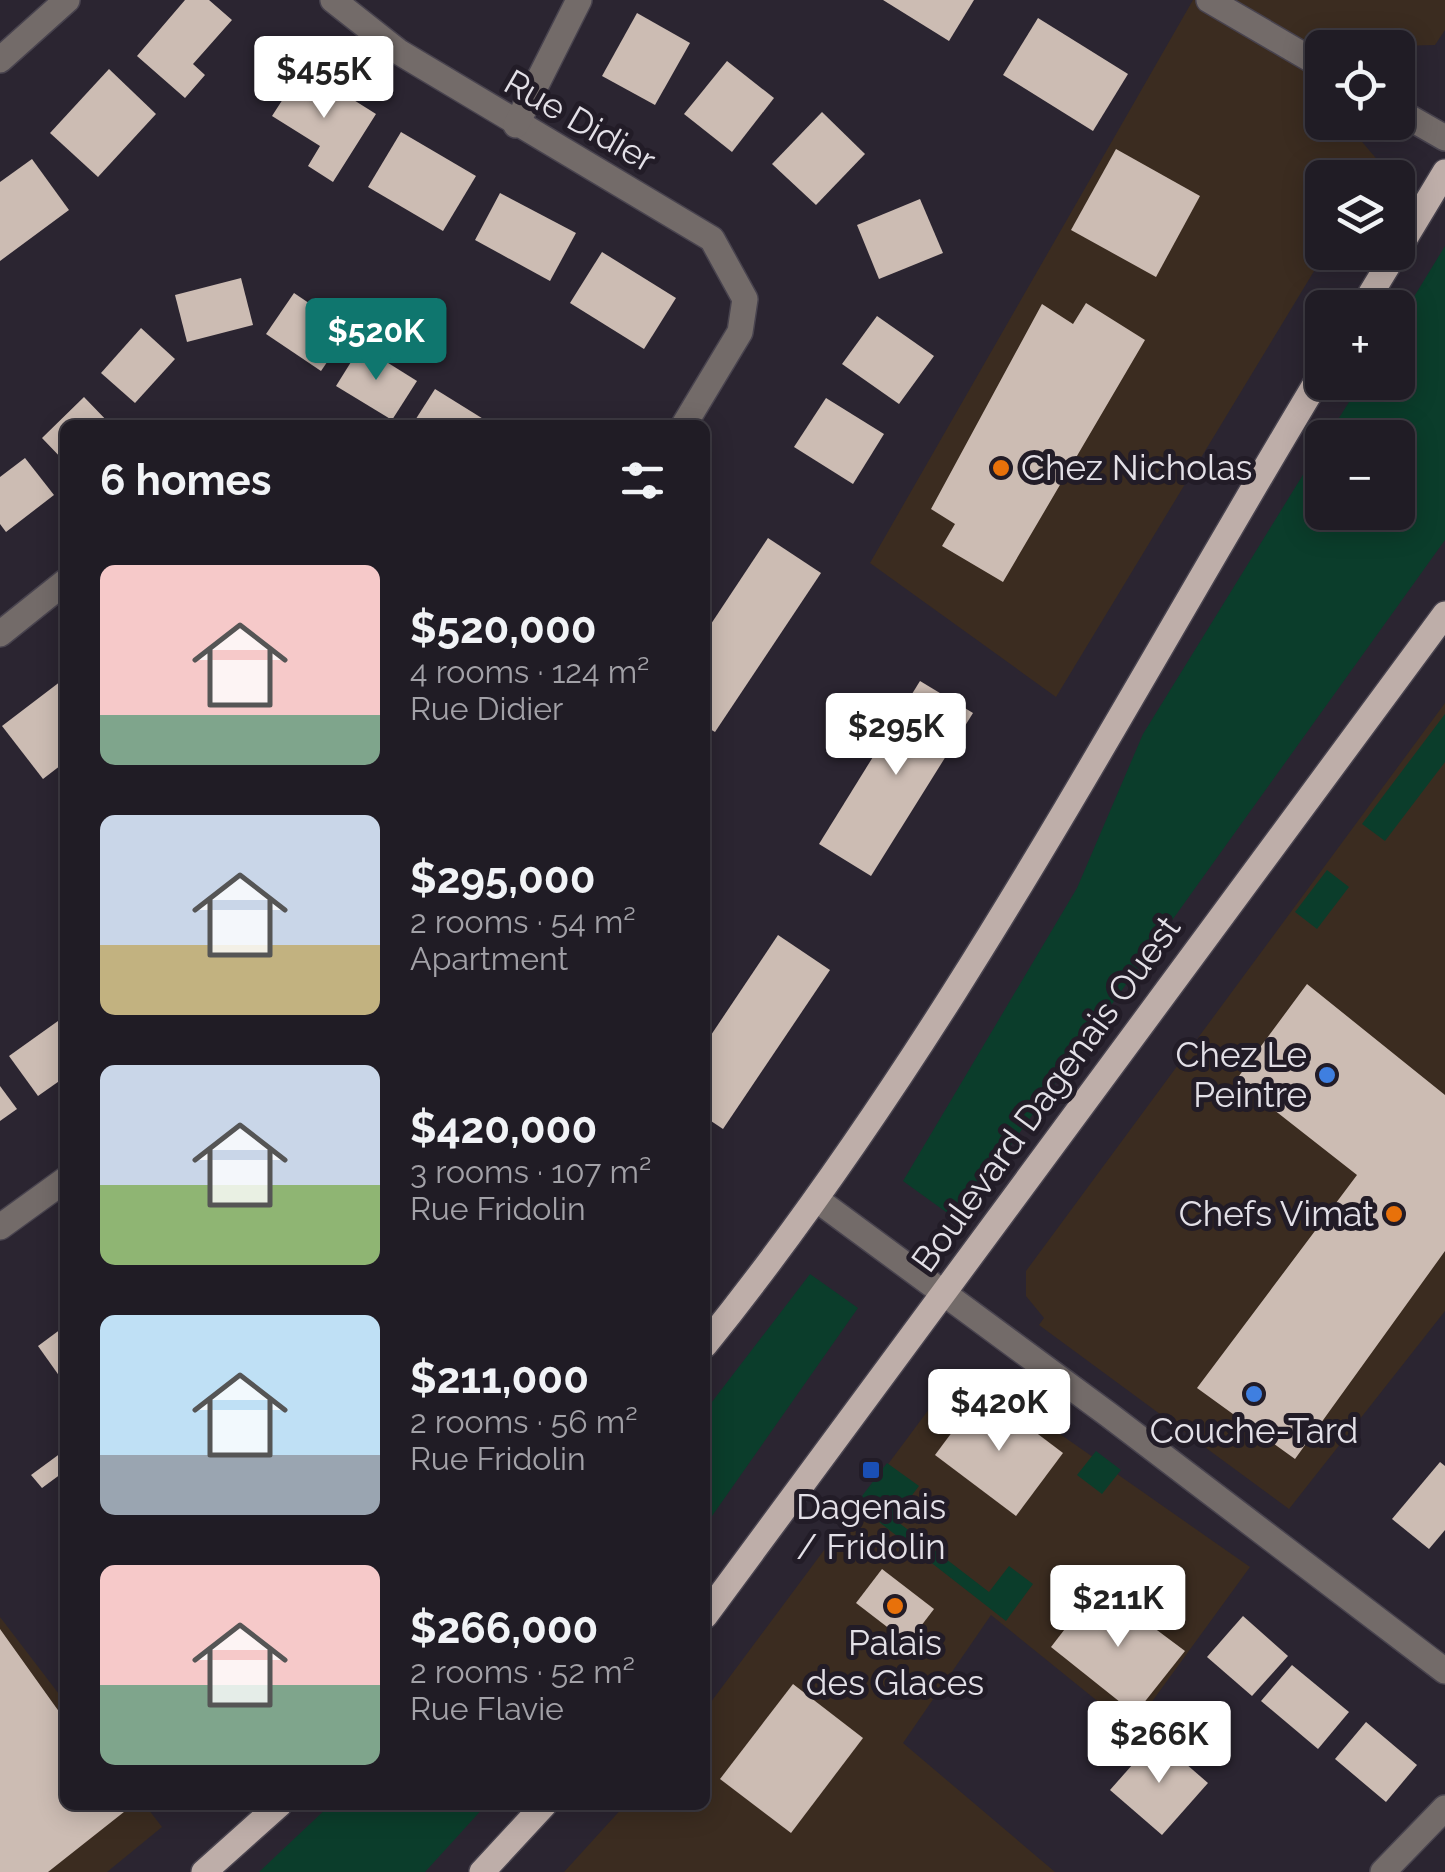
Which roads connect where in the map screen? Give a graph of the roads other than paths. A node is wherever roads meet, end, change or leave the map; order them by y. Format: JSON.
{"nodes":[{"id":1,"x":68,"y":0,"type":"edge"},
{"id":2,"x":333,"y":0,"type":"edge"},
{"id":3,"x":579,"y":0,"type":"edge"},
{"id":4,"x":1209,"y":0,"type":"edge"},
{"id":5,"x":1305,"y":56,"type":"edge"},
{"id":6,"x":0,"y":60,"type":"edge"},
{"id":7,"x":1415,"y":121,"type":"edge"},
{"id":8,"x":516,"y":126,"type":"junction"},
{"id":9,"x":1445,"y":138,"type":"edge"},
{"id":10,"x":1445,"y":172,"type":"edge"},
{"id":11,"x":1415,"y":221,"type":"edge"},
{"id":12,"x":1306,"y":400,"type":"edge"},
{"id":13,"x":687,"y":420,"type":"edge"},
{"id":14,"x":60,"y":586,"type":"edge"},
{"id":15,"x":1445,"y":614,"type":"edge"},
{"id":16,"x":0,"y":634,"type":"edge"},
{"id":17,"x":60,"y":1184,"type":"edge"},
{"id":18,"x":816,"y":1199,"type":"junction"},
{"id":19,"x":0,"y":1227,"type":"edge"},
{"id":20,"x":944,"y":1293,"type":"junction"},
{"id":21,"x":710,"y":1338,"type":"edge"},
{"id":22,"x":710,"y":1609,"type":"edge"},
{"id":23,"x":1442,"y":1662,"type":"edge"},
{"id":24,"x":1445,"y":1808,"type":"edge"},
{"id":25,"x":273,"y":1810,"type":"edge"},
{"id":26,"x":539,"y":1810,"type":"edge"},
{"id":27,"x":204,"y":1872,"type":"edge"},
{"id":28,"x":482,"y":1872,"type":"edge"},
{"id":29,"x":1383,"y":1872,"type":"edge"}],
"edges":[{"from":1,"to":6,"type":"street"},
{"from":2,"to":8,"type":"street","name":"Rue Didier"},
{"from":3,"to":8,"type":"street"},
{"from":4,"to":5,"type":"street"},
{"from":7,"to":9,"type":"street"},
{"from":8,"to":13,"type":"street","name":"Rue Didier"},
{"from":10,"to":11,"type":"main road"},
{"from":12,"to":18,"type":"main road"},
{"from":14,"to":16,"type":"street"},
{"from":15,"to":20,"type":"main road","name":"Boulevard Dagenais Ouest"},
{"from":17,"to":19,"type":"street"},
{"from":18,"to":20,"type":"street"},
{"from":18,"to":21,"type":"main road"},
{"from":20,"to":22,"type":"main road","name":"Boulevard Dagenais Ouest"},
{"from":20,"to":23,"type":"street"},
{"from":24,"to":29,"type":"street"},
{"from":25,"to":27,"type":"main road"},
{"from":26,"to":28,"type":"main road"}]}
